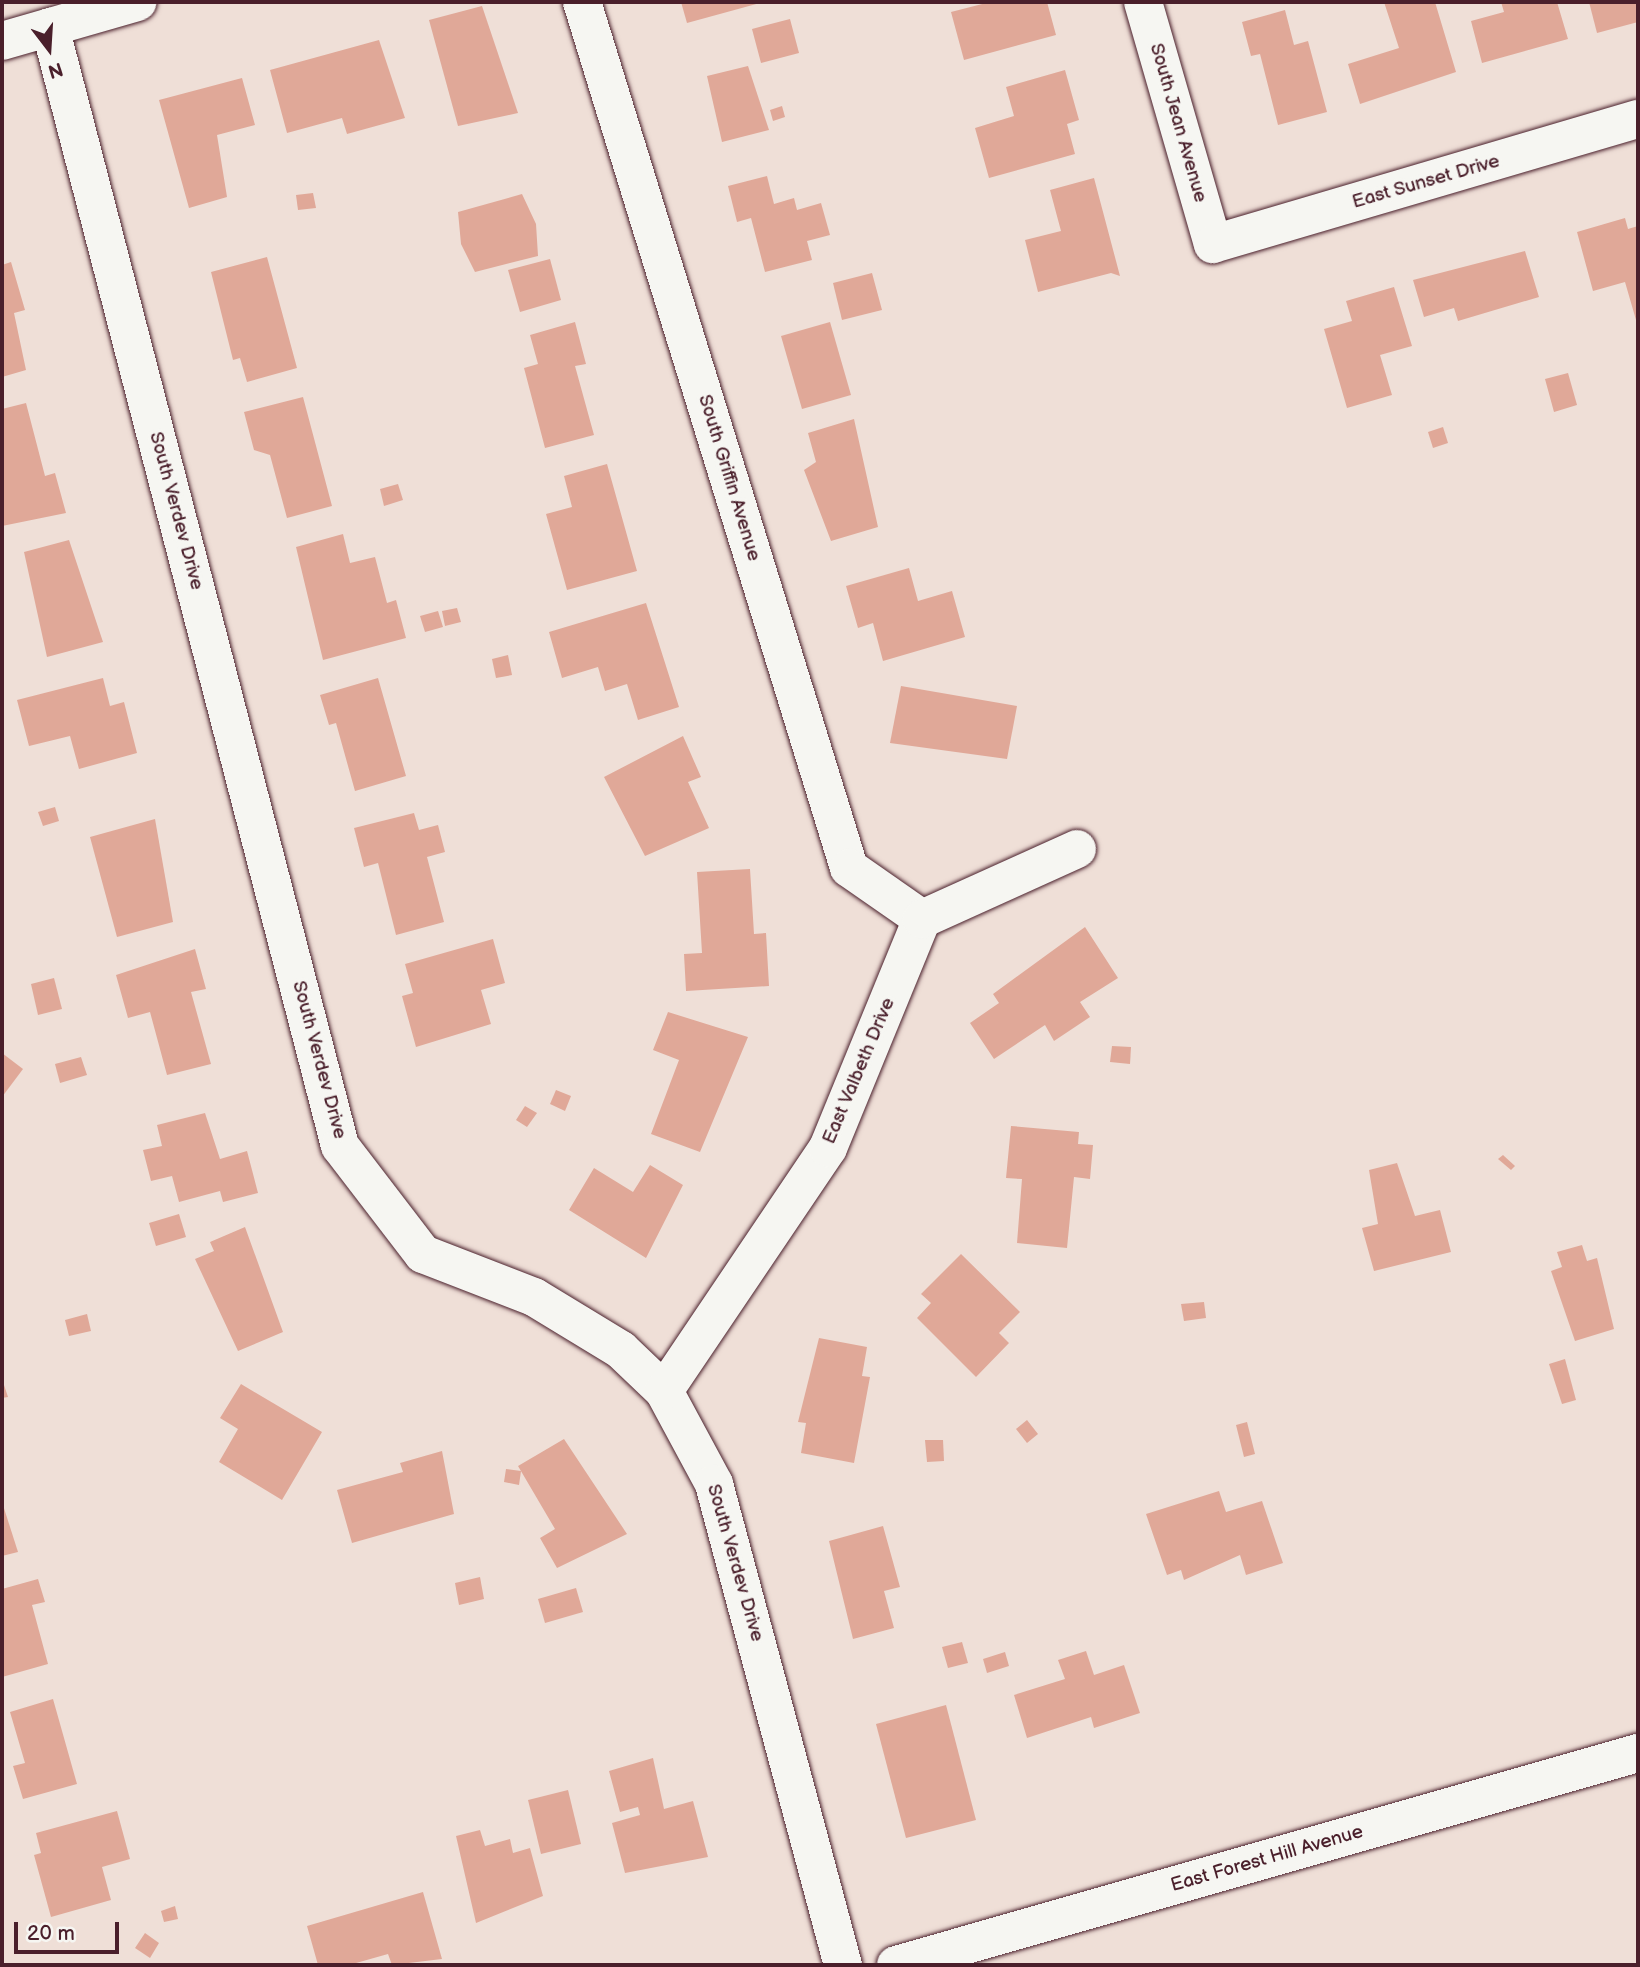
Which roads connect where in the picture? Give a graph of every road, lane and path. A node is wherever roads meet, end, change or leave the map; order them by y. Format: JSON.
{"nodes":[{"id":1,"x":137,"y":2,"type":"edge"},
{"id":2,"x":582,"y":2,"type":"edge"},
{"id":3,"x":1143,"y":2,"type":"edge"},
{"id":4,"x":50,"y":27,"type":"junction"},
{"id":5,"x":2,"y":41,"type":"edge"},
{"id":6,"x":1638,"y":119,"type":"edge"},
{"id":7,"x":1213,"y":244,"type":"joint"},
{"id":8,"x":1077,"y":849,"type":"dead end"},
{"id":9,"x":922,"y":919,"type":"junction"},
{"id":10,"x":664,"y":1391,"type":"junction"},
{"id":11,"x":1638,"y":1753,"type":"edge"},
{"id":12,"x":843,"y":1965,"type":"edge"},
{"id":13,"x":895,"y":1965,"type":"edge"}],
"edges":[{"from":1,"to":4,"type":"street"},
{"from":2,"to":9,"type":"street","name":"South Griffin Avenue"},
{"from":3,"to":7,"type":"street","name":"South Jean Avenue"},
{"from":4,"to":5,"type":"street"},
{"from":4,"to":10,"type":"street","name":"South Verdev Drive"},
{"from":6,"to":7,"type":"street","name":"East Sunset Drive"},
{"from":8,"to":9,"type":"street"},
{"from":9,"to":10,"type":"street","name":"East Valbeth Drive"},
{"from":10,"to":12,"type":"street","name":"South Verdev Drive"},
{"from":11,"to":13,"type":"street","name":"East Forest Hill Avenue"}]}
